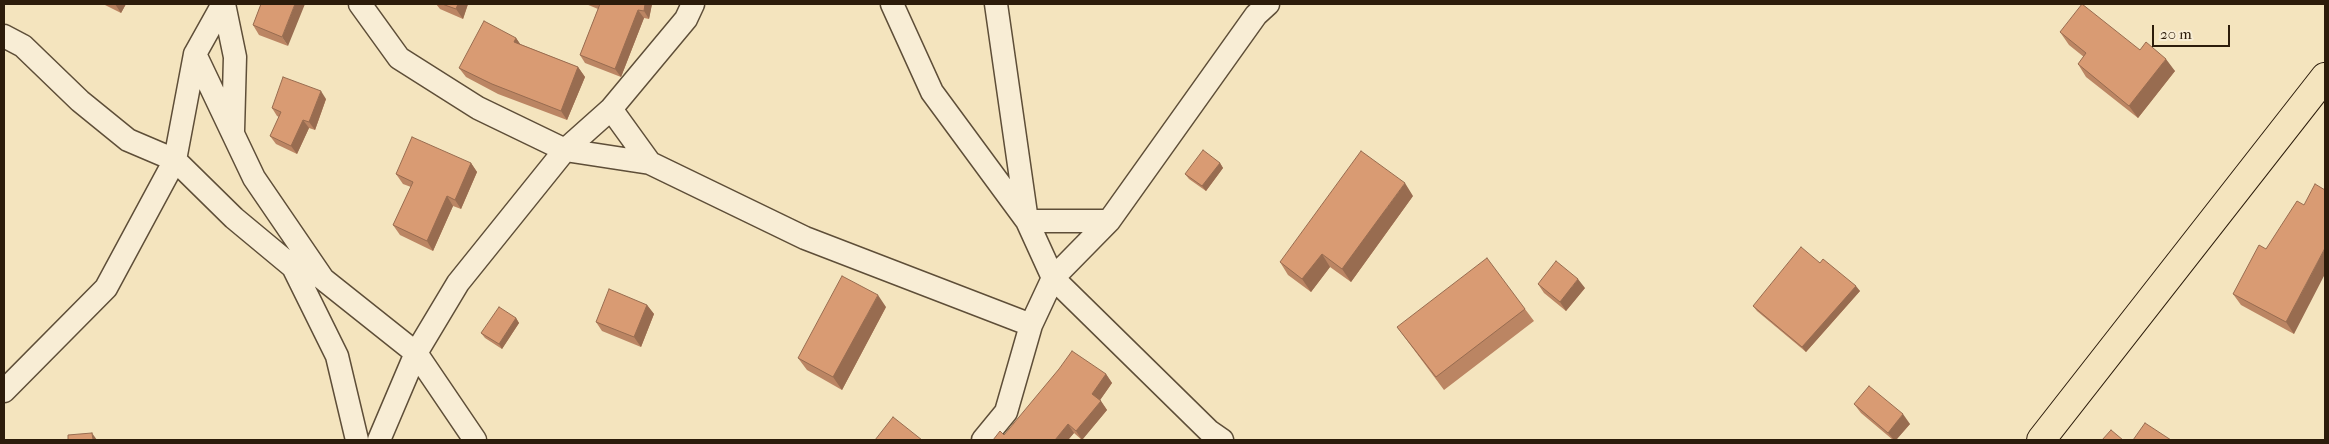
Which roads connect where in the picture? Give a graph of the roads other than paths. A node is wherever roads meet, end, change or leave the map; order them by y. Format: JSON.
{"nodes":[{"id":1,"x":224,"y":4,"type":"edge"},
{"id":2,"x":360,"y":4,"type":"edge"},
{"id":3,"x":694,"y":4,"type":"edge"},
{"id":4,"x":892,"y":4,"type":"edge"},
{"id":5,"x":996,"y":4,"type":"edge"},
{"id":6,"x":1268,"y":4,"type":"edge"},
{"id":7,"x":4,"y":36,"type":"edge"},
{"id":8,"x":195,"y":54,"type":"junction"},
{"id":9,"x":2325,"y":77,"type":"edge"},
{"id":10,"x":611,"y":109,"type":"junction"},
{"id":11,"x":233,"y":134,"type":"junction"},
{"id":12,"x":565,"y":150,"type":"junction"},
{"id":13,"x":175,"y":160,"type":"junction"},
{"id":14,"x":650,"y":163,"type":"junction"},
{"id":15,"x":1027,"y":221,"type":"junction"},
{"id":16,"x":1109,"y":221,"type":"junction"},
{"id":17,"x":1053,"y":278,"type":"junction"},
{"id":18,"x":1031,"y":325,"type":"junction"},
{"id":19,"x":416,"y":353,"type":"junction"},
{"id":20,"x":4,"y":392,"type":"edge"},
{"id":21,"x":357,"y":440,"type":"edge"},
{"id":22,"x":379,"y":440,"type":"edge"},
{"id":23,"x":475,"y":440,"type":"edge"},
{"id":24,"x":983,"y":440,"type":"edge"},
{"id":25,"x":1222,"y":440,"type":"edge"},
{"id":26,"x":2041,"y":440,"type":"edge"}],
"edges":[{"from":1,"to":8,"type":"street"},
{"from":1,"to":11,"type":"street"},
{"from":2,"to":12,"type":"street"},
{"from":3,"to":10,"type":"street"},
{"from":4,"to":15,"type":"street"},
{"from":5,"to":15,"type":"street"},
{"from":6,"to":16,"type":"street"},
{"from":7,"to":13,"type":"street"},
{"from":8,"to":11,"type":"street"},
{"from":8,"to":13,"type":"street"},
{"from":9,"to":26,"type":"main road"},
{"from":10,"to":12,"type":"street"},
{"from":10,"to":14,"type":"street"},
{"from":11,"to":19,"type":"street"},
{"from":12,"to":14,"type":"street"},
{"from":12,"to":19,"type":"street"},
{"from":13,"to":20,"type":"street"},
{"from":13,"to":21,"type":"street"},
{"from":14,"to":18,"type":"street"},
{"from":15,"to":16,"type":"street"},
{"from":15,"to":17,"type":"street"},
{"from":16,"to":17,"type":"street"},
{"from":17,"to":18,"type":"street"},
{"from":17,"to":25,"type":"street"},
{"from":18,"to":24,"type":"street"},
{"from":19,"to":22,"type":"street"},
{"from":19,"to":23,"type":"street"}]}
